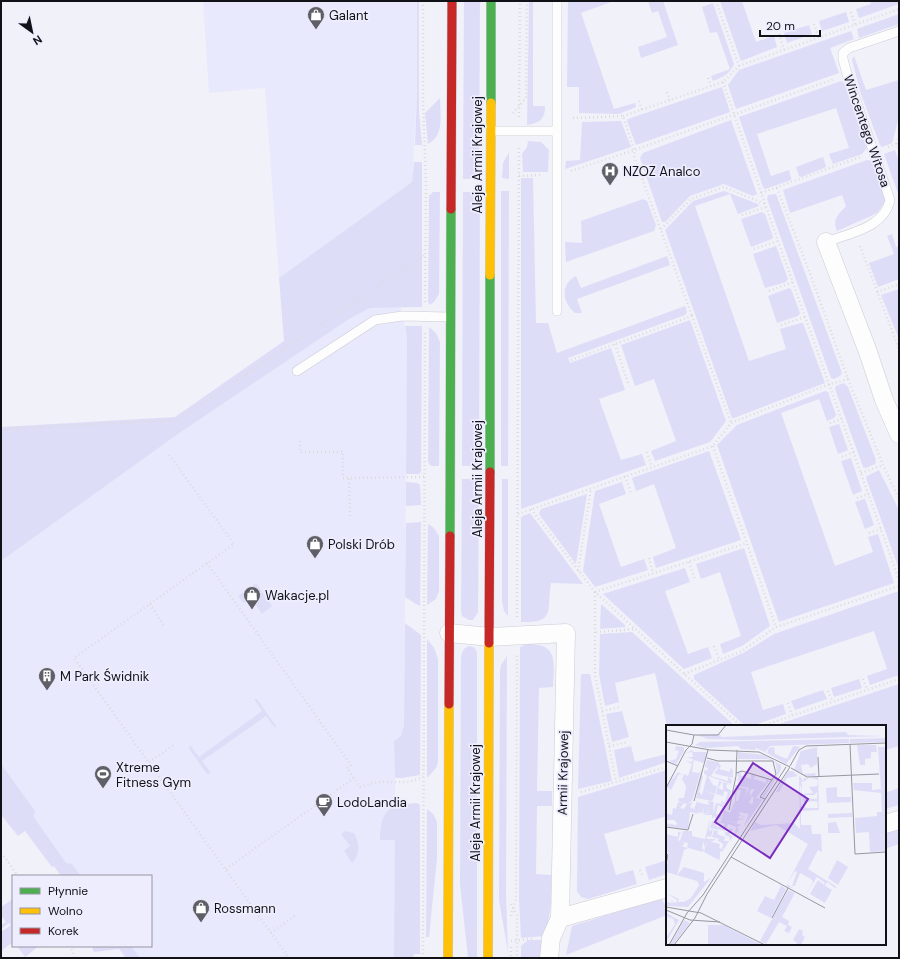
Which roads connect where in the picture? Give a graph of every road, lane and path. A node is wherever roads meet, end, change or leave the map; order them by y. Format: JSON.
{"nodes":[{"id":1,"x":423,"y":1,"type":"edge"},
{"id":2,"x":452,"y":1,"type":"edge"},
{"id":3,"x":491,"y":1,"type":"edge"},
{"id":4,"x":520,"y":1,"type":"edge"},
{"id":5,"x":527,"y":1,"type":"edge"},
{"id":6,"x":557,"y":1,"type":"edge"},
{"id":7,"x":716,"y":1,"type":"edge"},
{"id":8,"x":899,"y":9,"type":"edge"},
{"id":9,"x":851,"y":12,"type":"dead end"},
{"id":10,"x":814,"y":24,"type":"dead end"},
{"id":11,"x":856,"y":24,"type":"junction"},
{"id":12,"x":899,"y":31,"type":"edge"},
{"id":13,"x":778,"y":34,"type":"dead end"},
{"id":14,"x":819,"y":38,"type":"junction"},
{"id":15,"x":784,"y":50,"type":"junction"},
{"id":16,"x":739,"y":66,"type":"junction"},
{"id":17,"x":848,"y":74,"type":"junction"},
{"id":18,"x":708,"y":78,"type":"dead end"},
{"id":19,"x":723,"y":82,"type":"junction"},
{"id":20,"x":711,"y":86,"type":"junction"},
{"id":21,"x":667,"y":92,"type":"dead end"},
{"id":22,"x":670,"y":100,"type":"junction"},
{"id":23,"x":639,"y":101,"type":"dead end"},
{"id":24,"x":520,"y":105,"type":"junction"},
{"id":25,"x":642,"y":110,"type":"junction"},
{"id":26,"x":734,"y":114,"type":"junction"},
{"id":27,"x":623,"y":116,"type":"junction"},
{"id":28,"x":573,"y":118,"type":"dead end"},
{"id":29,"x":490,"y":131,"type":"junction"},
{"id":30,"x":516,"y":131,"type":"junction"},
{"id":31,"x":556,"y":131,"type":"junction"},
{"id":32,"x":899,"y":135,"type":"edge"},
{"id":33,"x":898,"y":144,"type":"edge"},
{"id":34,"x":634,"y":150,"type":"junction"},
{"id":35,"x":899,"y":150,"type":"edge"},
{"id":36,"x":874,"y":152,"type":"junction"},
{"id":37,"x":557,"y":175,"type":"junction"},
{"id":38,"x":519,"y":176,"type":"junction"},
{"id":39,"x":777,"y":188,"type":"junction"},
{"id":40,"x":761,"y":193,"type":"junction"},
{"id":41,"x":766,"y":206,"type":"junction"},
{"id":42,"x":742,"y":215,"type":"dead end"},
{"id":43,"x":661,"y":229,"type":"junction"},
{"id":44,"x":855,"y":231,"type":"junction"},
{"id":45,"x":778,"y":241,"type":"junction"},
{"id":46,"x":826,"y":242,"type":"joint"},
{"id":47,"x":754,"y":249,"type":"dead end"},
{"id":48,"x":426,"y":255,"type":"junction"},
{"id":49,"x":793,"y":282,"type":"junction"},
{"id":50,"x":899,"y":284,"type":"edge"},
{"id":51,"x":768,"y":291,"type":"dead end"},
{"id":52,"x":877,"y":292,"type":"junction"},
{"id":53,"x":557,"y":311,"type":"dead end"},
{"id":54,"x":425,"y":316,"type":"junction"},
{"id":55,"x":692,"y":316,"type":"junction"},
{"id":56,"x":450,"y":317,"type":"junction"},
{"id":57,"x":805,"y":317,"type":"junction"},
{"id":58,"x":781,"y":325,"type":"dead end"},
{"id":59,"x":615,"y":344,"type":"junction"},
{"id":60,"x":899,"y":348,"type":"edge"},
{"id":61,"x":571,"y":360,"type":"dead end"},
{"id":62,"x":297,"y":371,"type":"dead end"},
{"id":63,"x":848,"y":379,"type":"junction"},
{"id":64,"x":830,"y":384,"type":"junction"},
{"id":65,"x":630,"y":386,"type":"dead end"},
{"id":66,"x":842,"y":419,"type":"junction"},
{"id":67,"x":730,"y":423,"type":"junction"},
{"id":68,"x":830,"y":423,"type":"dead end"},
{"id":69,"x":1,"y":429,"type":"edge"},
{"id":70,"x":899,"y":434,"type":"edge"},
{"id":71,"x":300,"y":441,"type":"dead end"},
{"id":72,"x":713,"y":446,"type":"junction"},
{"id":73,"x":647,"y":452,"type":"dead end"},
{"id":74,"x":854,"y":452,"type":"junction"},
{"id":75,"x":169,"y":455,"type":"dead end"},
{"id":76,"x":842,"y":457,"type":"dead end"},
{"id":77,"x":882,"y":465,"type":"junction"},
{"id":78,"x":652,"y":466,"type":"junction"},
{"id":79,"x":861,"y":473,"type":"junction"},
{"id":80,"x":625,"y":476,"type":"junction"},
{"id":81,"x":424,"y":477,"type":"junction"},
{"id":82,"x":349,"y":478,"type":"junction"},
{"id":83,"x":591,"y":488,"type":"junction"},
{"id":84,"x":632,"y":493,"type":"dead end"},
{"id":85,"x":869,"y":494,"type":"junction"},
{"id":86,"x":857,"y":498,"type":"dead end"},
{"id":87,"x":899,"y":499,"type":"edge"},
{"id":88,"x":530,"y":509,"type":"junction"},
{"id":89,"x":518,"y":514,"type":"junction"},
{"id":90,"x":350,"y":516,"type":"dead end"},
{"id":91,"x":881,"y":529,"type":"junction"},
{"id":92,"x":869,"y":532,"type":"dead end"},
{"id":93,"x":747,"y":543,"type":"junction"},
{"id":94,"x":648,"y":558,"type":"dead end"},
{"id":95,"x":689,"y":562,"type":"junction"},
{"id":96,"x":207,"y":563,"type":"junction"},
{"id":97,"x":578,"y":571,"type":"junction"},
{"id":98,"x":653,"y":573,"type":"junction"},
{"id":99,"x":695,"y":580,"type":"dead end"},
{"id":100,"x":899,"y":580,"type":"edge"},
{"id":101,"x":899,"y":586,"type":"edge"},
{"id":102,"x":595,"y":592,"type":"junction"},
{"id":103,"x":150,"y":604,"type":"junction"},
{"id":104,"x":164,"y":626,"type":"dead end"},
{"id":105,"x":776,"y":627,"type":"junction"},
{"id":106,"x":636,"y":629,"type":"junction"},
{"id":107,"x":596,"y":632,"type":"junction"},
{"id":108,"x":449,"y":633,"type":"junction"},
{"id":109,"x":517,"y":635,"type":"junction"},
{"id":110,"x":490,"y":636,"type":"junction"},
{"id":111,"x":714,"y":646,"type":"dead end"},
{"id":112,"x":719,"y":659,"type":"junction"},
{"id":113,"x":684,"y":674,"type":"junction"},
{"id":114,"x":863,"y":679,"type":"dead end"},
{"id":115,"x":899,"y":679,"type":"edge"},
{"id":116,"x":867,"y":690,"type":"junction"},
{"id":117,"x":828,"y":691,"type":"dead end"},
{"id":118,"x":832,"y":701,"type":"junction"},
{"id":119,"x":788,"y":703,"type":"dead end"},
{"id":120,"x":620,"y":707,"type":"dead end"},
{"id":121,"x":602,"y":711,"type":"junction"},
{"id":122,"x":792,"y":715,"type":"junction"},
{"id":123,"x":740,"y":725,"type":"edge"},
{"id":124,"x":765,"y":725,"type":"edge"},
{"id":125,"x":628,"y":742,"type":"dead end"},
{"id":126,"x":174,"y":745,"type":"dead end"},
{"id":127,"x":609,"y":746,"type":"junction"},
{"id":128,"x":149,"y":762,"type":"junction"},
{"id":129,"x":666,"y":767,"type":"edge"},
{"id":130,"x":423,"y":776,"type":"junction"},
{"id":131,"x":354,"y":778,"type":"junction"},
{"id":132,"x":616,"y":782,"type":"junction"},
{"id":133,"x":575,"y":794,"type":"dead end"},
{"id":134,"x":899,"y":820,"type":"edge"},
{"id":135,"x":886,"y":824,"type":"edge"},
{"id":136,"x":4,"y":856,"type":"dead end"},
{"id":137,"x":226,"y":869,"type":"junction"},
{"id":138,"x":17,"y":875,"type":"edge"},
{"id":139,"x":666,"y":888,"type":"edge"},
{"id":140,"x":509,"y":899,"type":"dead end"},
{"id":141,"x":512,"y":908,"type":"junction"},
{"id":142,"x":296,"y":916,"type":"dead end"},
{"id":143,"x":560,"y":918,"type":"junction"},
{"id":144,"x":510,"y":923,"type":"dead end"},
{"id":145,"x":271,"y":933,"type":"junction"},
{"id":146,"x":511,"y":935,"type":"dead end"},
{"id":147,"x":70,"y":947,"type":"edge"},
{"id":148,"x":74,"y":958,"type":"edge"},
{"id":149,"x":289,"y":958,"type":"edge"},
{"id":150,"x":423,"y":958,"type":"edge"},
{"id":151,"x":448,"y":958,"type":"edge"},
{"id":152,"x":488,"y":958,"type":"edge"},
{"id":153,"x":511,"y":958,"type":"edge"},
{"id":154,"x":517,"y":958,"type":"edge"},
{"id":155,"x":549,"y":958,"type":"edge"}],
"edges":[{"from":1,"to":48,"type":"path"},
{"from":2,"to":56,"type":"street","name":"Aleja Armii Krajowej"},
{"from":3,"to":29,"type":"street","name":"Aleja Armii Krajowej"},
{"from":4,"to":24,"type":"path"},
{"from":5,"to":24,"type":"path"},
{"from":6,"to":31,"type":"lane"},
{"from":7,"to":16,"type":"path"},
{"from":8,"to":11,"type":"path"},
{"from":9,"to":11,"type":"path"},
{"from":10,"to":14,"type":"path"},
{"from":11,"to":14,"type":"path"},
{"from":12,"to":17,"type":"lane","name":"Wincentego Witosa"},
{"from":13,"to":15,"type":"path"},
{"from":14,"to":15,"type":"path"},
{"from":15,"to":16,"type":"path"},
{"from":16,"to":19,"type":"path"},
{"from":17,"to":26,"type":"path"},
{"from":17,"to":36,"type":"lane","name":"Wincentego Witosa"},
{"from":18,"to":20,"type":"path"},
{"from":19,"to":20,"type":"path"},
{"from":19,"to":26,"type":"path"},
{"from":20,"to":22,"type":"path"},
{"from":21,"to":22,"type":"path"},
{"from":22,"to":25,"type":"path"},
{"from":23,"to":25,"type":"path"},
{"from":24,"to":30,"type":"path"},
{"from":24,"to":30,"type":"path"},
{"from":25,"to":27,"type":"path"},
{"from":26,"to":34,"type":"path"},
{"from":26,"to":40,"type":"path"},
{"from":27,"to":28,"type":"path"},
{"from":27,"to":34,"type":"path"},
{"from":29,"to":30,"type":"lane"},
{"from":29,"to":110,"type":"street","name":"Aleja Armii Krajowej"},
{"from":30,"to":31,"type":"lane"},
{"from":30,"to":38,"type":"path"},
{"from":31,"to":37,"type":"lane"},
{"from":32,"to":33,"type":"path"},
{"from":33,"to":35,"type":"path"},
{"from":34,"to":37,"type":"path"},
{"from":34,"to":43,"type":"path"},
{"from":36,"to":39,"type":"path"},
{"from":36,"to":44,"type":"lane","name":"Wincentego Witosa"},
{"from":37,"to":38,"type":"path"},
{"from":37,"to":53,"type":"lane"},
{"from":38,"to":89,"type":"path"},
{"from":39,"to":40,"type":"path"},
{"from":39,"to":63,"type":"path"},
{"from":40,"to":41,"type":"path"},
{"from":41,"to":42,"type":"path"},
{"from":41,"to":43,"type":"path"},
{"from":41,"to":45,"type":"path"},
{"from":43,"to":55,"type":"path"},
{"from":44,"to":46,"type":"lane","name":"Wincentego Witosa"},
{"from":44,"to":52,"type":"path"},
{"from":45,"to":47,"type":"path"},
{"from":45,"to":49,"type":"path"},
{"from":46,"to":70,"type":"street","name":"Wincentego Witosa"},
{"from":48,"to":54,"type":"path"},
{"from":48,"to":69,"type":"path"},
{"from":49,"to":51,"type":"path"},
{"from":49,"to":57,"type":"path"},
{"from":50,"to":52,"type":"path"},
{"from":52,"to":60,"type":"path"},
{"from":54,"to":56,"type":"lane"},
{"from":54,"to":62,"type":"lane"},
{"from":54,"to":81,"type":"path"},
{"from":55,"to":59,"type":"path"},
{"from":55,"to":67,"type":"path"},
{"from":56,"to":108,"type":"street","name":"Aleja Armii Krajowej"},
{"from":57,"to":58,"type":"path"},
{"from":57,"to":64,"type":"path"},
{"from":59,"to":61,"type":"path"},
{"from":59,"to":65,"type":"path"},
{"from":63,"to":64,"type":"path"},
{"from":63,"to":77,"type":"path"},
{"from":64,"to":66,"type":"path"},
{"from":64,"to":67,"type":"path"},
{"from":66,"to":68,"type":"path"},
{"from":66,"to":74,"type":"path"},
{"from":67,"to":72,"type":"path"},
{"from":71,"to":82,"type":"path"},
{"from":72,"to":78,"type":"path"},
{"from":72,"to":93,"type":"path"},
{"from":73,"to":78,"type":"path"},
{"from":74,"to":76,"type":"path"},
{"from":74,"to":79,"type":"path"},
{"from":75,"to":96,"type":"path"},
{"from":77,"to":79,"type":"path"},
{"from":77,"to":87,"type":"path"},
{"from":78,"to":80,"type":"path"},
{"from":79,"to":85,"type":"path"},
{"from":80,"to":83,"type":"path"},
{"from":80,"to":84,"type":"path"},
{"from":81,"to":82,"type":"path"},
{"from":81,"to":130,"type":"path"},
{"from":82,"to":90,"type":"path"},
{"from":83,"to":88,"type":"path"},
{"from":83,"to":97,"type":"path"},
{"from":85,"to":86,"type":"path"},
{"from":85,"to":91,"type":"path"},
{"from":88,"to":89,"type":"path"},
{"from":88,"to":97,"type":"path"},
{"from":89,"to":109,"type":"path"},
{"from":91,"to":92,"type":"path"},
{"from":91,"to":100,"type":"path"},
{"from":93,"to":95,"type":"path"},
{"from":93,"to":105,"type":"path"},
{"from":94,"to":98,"type":"path"},
{"from":95,"to":98,"type":"path"},
{"from":95,"to":99,"type":"path"},
{"from":96,"to":103,"type":"path"},
{"from":96,"to":131,"type":"path"},
{"from":97,"to":102,"type":"path"},
{"from":98,"to":102,"type":"path"},
{"from":101,"to":105,"type":"path"},
{"from":102,"to":106,"type":"path"},
{"from":102,"to":107,"type":"path"},
{"from":103,"to":104,"type":"path"},
{"from":103,"to":128,"type":"path"},
{"from":105,"to":112,"type":"path"},
{"from":106,"to":107,"type":"path"},
{"from":106,"to":113,"type":"path"},
{"from":107,"to":121,"type":"path"},
{"from":108,"to":110,"type":"street","name":"Armii Krajowej"},
{"from":108,"to":151,"type":"street","name":"Aleja Armii Krajowej"},
{"from":109,"to":110,"type":"street","name":"Armii Krajowej"},
{"from":109,"to":141,"type":"path"},
{"from":109,"to":143,"type":"street","name":"Armii Krajowej"},
{"from":110,"to":152,"type":"street","name":"Aleja Armii Krajowej"},
{"from":111,"to":112,"type":"path"},
{"from":112,"to":113,"type":"path"},
{"from":113,"to":123,"type":"path"},
{"from":114,"to":116,"type":"path"},
{"from":115,"to":116,"type":"path"},
{"from":116,"to":118,"type":"path"},
{"from":117,"to":118,"type":"path"},
{"from":118,"to":122,"type":"path"},
{"from":119,"to":122,"type":"path"},
{"from":120,"to":121,"type":"path"},
{"from":121,"to":127,"type":"path"},
{"from":122,"to":124,"type":"path"},
{"from":125,"to":127,"type":"path"},
{"from":126,"to":128,"type":"path"},
{"from":127,"to":132,"type":"path"},
{"from":128,"to":137,"type":"path"},
{"from":129,"to":132,"type":"path"},
{"from":130,"to":131,"type":"path"},
{"from":130,"to":150,"type":"path"},
{"from":131,"to":137,"type":"path"},
{"from":132,"to":133,"type":"path"},
{"from":134,"to":135,"type":"street"},
{"from":136,"to":138,"type":"path"},
{"from":137,"to":145,"type":"path"},
{"from":139,"to":143,"type":"street"},
{"from":140,"to":141,"type":"path"},
{"from":141,"to":144,"type":"path"},
{"from":141,"to":154,"type":"path"},
{"from":142,"to":145,"type":"path"},
{"from":143,"to":155,"type":"street"},
{"from":145,"to":149,"type":"path"},
{"from":146,"to":153,"type":"path"},
{"from":147,"to":148,"type":"path"}]}
